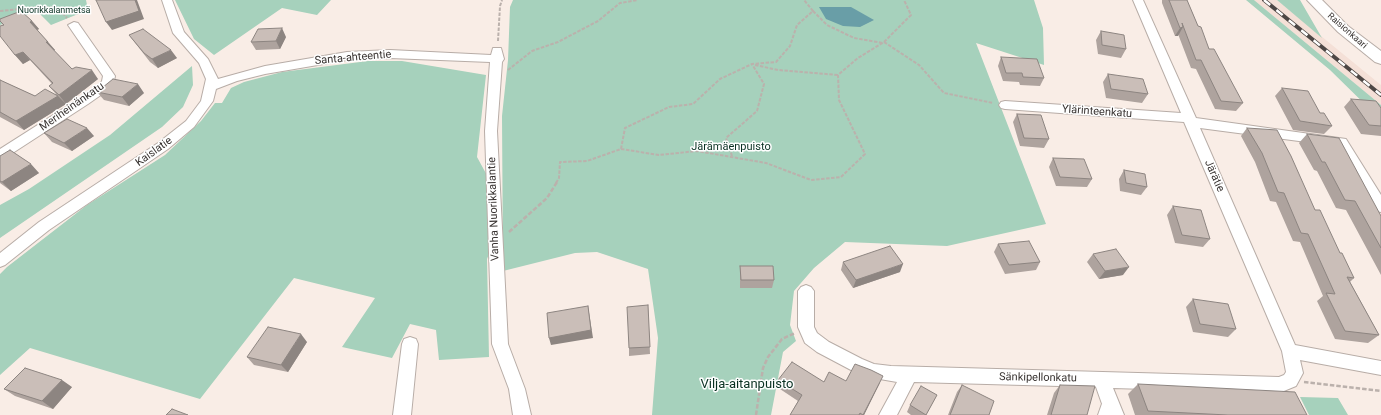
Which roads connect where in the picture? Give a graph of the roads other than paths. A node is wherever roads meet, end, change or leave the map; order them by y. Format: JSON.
{"nodes":[{"id":1,"x":167,"y":0,"type":"edge"},
{"id":2,"x":1138,"y":0,"type":"edge"},
{"id":3,"x":1314,"y":0,"type":"edge"},
{"id":4,"x":74,"y":25,"type":"road end"},
{"id":5,"x":498,"y":54,"type":"joint"},
{"id":6,"x":1381,"y":60,"type":"edge"},
{"id":7,"x":211,"y":86,"type":"junction"},
{"id":8,"x":1005,"y":106,"type":"road end"},
{"id":9,"x":1189,"y":120,"type":"junction"},
{"id":10,"x":0,"y":155,"type":"edge"},
{"id":11,"x":1381,"y":207,"type":"edge"},
{"id":12,"x":0,"y":261,"type":"edge"},
{"id":13,"x":806,"y":291,"type":"dead end"},
{"id":14,"x":410,"y":344,"type":"dead end"},
{"id":15,"x":1290,"y":351,"type":"junction"},
{"id":16,"x":1381,"y":368,"type":"edge"},
{"id":17,"x":909,"y":374,"type":"junction"},
{"id":18,"x":1101,"y":379,"type":"junction"},
{"id":19,"x":1108,"y":398,"type":"junction"},
{"id":20,"x":402,"y":415,"type":"edge"},
{"id":21,"x":522,"y":415,"type":"edge"},
{"id":22,"x":888,"y":415,"type":"edge"},
{"id":23,"x":1102,"y":415,"type":"edge"},
{"id":24,"x":1115,"y":415,"type":"edge"}],
"edges":[{"from":1,"to":7,"type":"street"},
{"from":2,"to":9,"type":"street","name":"Järätie"},
{"from":3,"to":6,"type":"main road","name":"Raisionkaari"},
{"from":4,"to":10,"type":"street","name":"Meriheinänkatu"},
{"from":5,"to":7,"type":"street","name":"Santa-ahteentie"},
{"from":5,"to":21,"type":"street","name":"Vanha Nuorikkalantie"},
{"from":7,"to":12,"type":"street","name":"Kaislatie"},
{"from":8,"to":9,"type":"street","name":"Ylärinteenkatu"},
{"from":9,"to":11,"type":"street","name":"Ylärinteenkatu"},
{"from":9,"to":15,"type":"street","name":"Järätie"},
{"from":13,"to":17,"type":"street","name":"Sänkipellonkatu"},
{"from":14,"to":20,"type":"street"},
{"from":15,"to":16,"type":"street"},
{"from":15,"to":18,"type":"street","name":"Sänkipellonkatu"},
{"from":17,"to":18,"type":"street","name":"Sänkipellonkatu"},
{"from":17,"to":22,"type":"street"},
{"from":18,"to":19,"type":"street"},
{"from":19,"to":23,"type":"lane"},
{"from":19,"to":24,"type":"street"}]}
